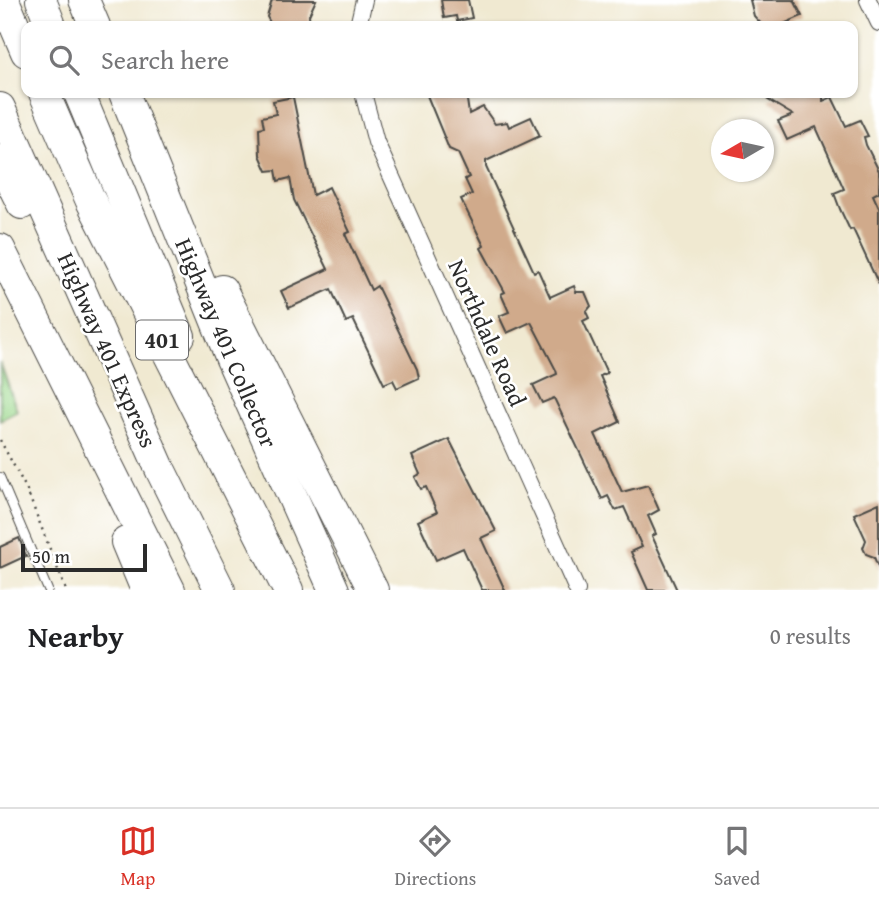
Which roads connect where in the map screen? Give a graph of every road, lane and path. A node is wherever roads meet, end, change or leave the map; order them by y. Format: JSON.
{"nodes":[{"id":1,"x":4,"y":0,"type":"edge"},
{"id":2,"x":41,"y":0,"type":"edge"},
{"id":3,"x":84,"y":0,"type":"edge"},
{"id":4,"x":364,"y":0,"type":"edge"},
{"id":5,"x":868,"y":0,"type":"edge"},
{"id":6,"x":49,"y":21,"type":"edge"},
{"id":7,"x":93,"y":21,"type":"edge"},
{"id":8,"x":359,"y":21,"type":"edge"},
{"id":9,"x":879,"y":23,"type":"edge"},
{"id":10,"x":21,"y":40,"type":"edge"},
{"id":11,"x":46,"y":98,"type":"edge"},
{"id":12,"x":81,"y":98,"type":"edge"},
{"id":13,"x":126,"y":98,"type":"edge"},
{"id":14,"x":364,"y":98,"type":"edge"},
{"id":15,"x":0,"y":108,"type":"edge"},
{"id":16,"x":136,"y":121,"type":"junction"},
{"id":17,"x":0,"y":160,"type":"edge"},
{"id":18,"x":4,"y":257,"type":"edge"},
{"id":19,"x":0,"y":440,"type":"edge"},
{"id":20,"x":160,"y":471,"type":"junction"},
{"id":21,"x":0,"y":477,"type":"edge"},
{"id":22,"x":287,"y":587,"type":"edge"},
{"id":23,"x":48,"y":590,"type":"edge"},
{"id":24,"x":66,"y":590,"type":"edge"},
{"id":25,"x":146,"y":590,"type":"edge"},
{"id":26,"x":170,"y":590,"type":"edge"},
{"id":27,"x":220,"y":590,"type":"edge"},
{"id":28,"x":334,"y":590,"type":"edge"},
{"id":29,"x":373,"y":590,"type":"edge"},
{"id":30,"x":577,"y":590,"type":"edge"}],
"edges":[{"from":1,"to":10,"type":"highway"},
{"from":2,"to":6,"type":"highway"},
{"from":3,"to":7,"type":"highway"},
{"from":4,"to":8,"type":"street"},
{"from":5,"to":9,"type":"street"},
{"from":11,"to":22,"type":"highway","name":"Highway 401 Express","number":"401"},
{"from":12,"to":22,"type":"highway"},
{"from":13,"to":16,"type":"highway","name":"Highway 401 Collector","number":"401"},
{"from":14,"to":30,"type":"street","name":"Northdale Road"},
{"from":15,"to":20,"type":"highway","name":"Highway 401 Express","number":"401"},
{"from":16,"to":28,"type":"highway","name":"Highway 401 Collector","number":"401"},
{"from":16,"to":29,"type":"highway"},
{"from":17,"to":20,"type":"highway"},
{"from":18,"to":25,"type":"highway"},
{"from":18,"to":26,"type":"highway"},
{"from":19,"to":24,"type":"path"},
{"from":20,"to":27,"type":"highway","name":"Highway 401 Express","number":"401"},
{"from":21,"to":23,"type":"lane"}]}
